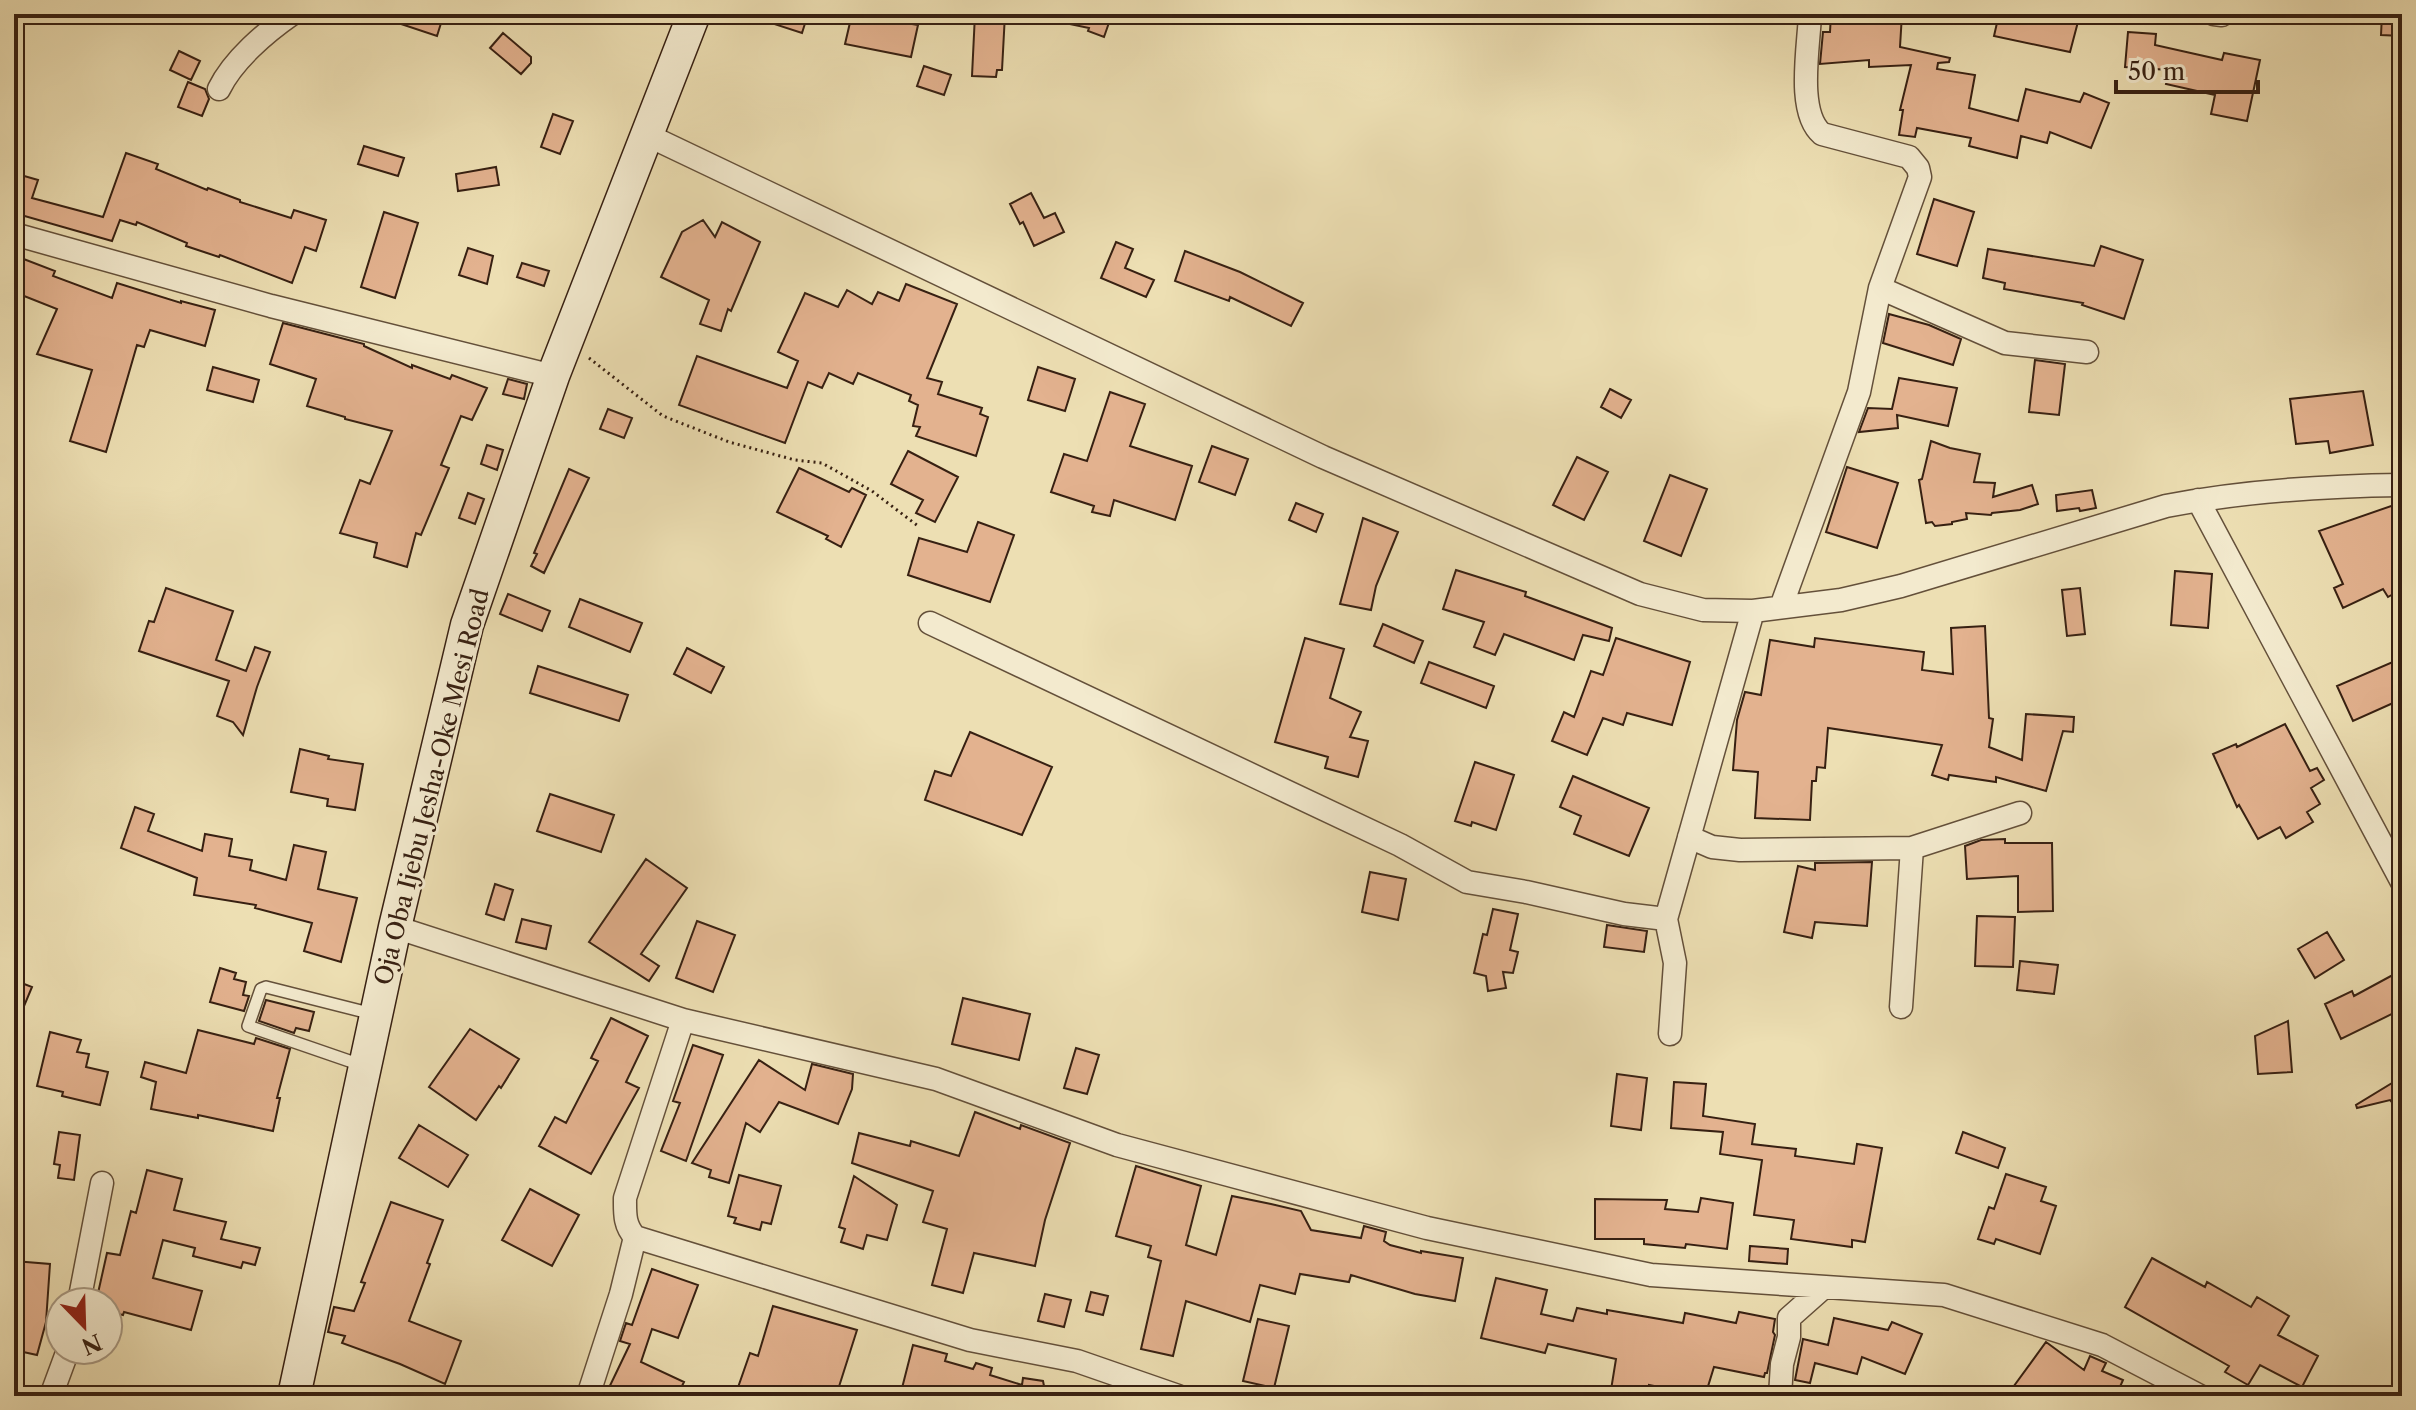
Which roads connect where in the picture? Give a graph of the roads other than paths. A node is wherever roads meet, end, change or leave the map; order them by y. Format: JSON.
{"nodes":[{"id":1,"x":292,"y":14,"type":"edge"},
{"id":2,"x":694,"y":14,"type":"edge"},
{"id":3,"x":1810,"y":14,"type":"edge"},
{"id":4,"x":219,"y":89,"type":"dead end"},
{"id":5,"x":647,"y":135,"type":"junction"},
{"id":6,"x":14,"y":234,"type":"edge"},
{"id":7,"x":1880,"y":288,"type":"junction"},
{"id":8,"x":2087,"y":352,"type":"dead end"},
{"id":9,"x":553,"y":376,"type":"junction"},
{"id":10,"x":2402,"y":485,"type":"edge"},
{"id":11,"x":2198,"y":500,"type":"junction"},
{"id":12,"x":1781,"y":607,"type":"junction"},
{"id":13,"x":1753,"y":611,"type":"junction"},
{"id":14,"x":930,"y":623,"type":"dead end"},
{"id":15,"x":2020,"y":813,"type":"dead end"},
{"id":16,"x":1689,"y":837,"type":"junction"},
{"id":17,"x":1912,"y":848,"type":"junction"},
{"id":18,"x":2402,"y":882,"type":"edge"},
{"id":19,"x":1666,"y":919,"type":"junction"},
{"id":20,"x":395,"y":927,"type":"junction"},
{"id":21,"x":1901,"y":1007,"type":"dead end"},
{"id":22,"x":377,"y":1014,"type":"junction"},
{"id":23,"x":683,"y":1020,"type":"junction"},
{"id":24,"x":1670,"y":1034,"type":"dead end"},
{"id":25,"x":366,"y":1066,"type":"junction"},
{"id":26,"x":102,"y":1183,"type":"dead end"},
{"id":27,"x":635,"y":1237,"type":"junction"},
{"id":28,"x":82,"y":1286,"type":"edge"},
{"id":29,"x":1824,"y":1287,"type":"junction"},
{"id":30,"x":62,"y":1366,"type":"edge"},
{"id":31,"x":51,"y":1396,"type":"edge"},
{"id":32,"x":294,"y":1396,"type":"edge"},
{"id":33,"x":588,"y":1396,"type":"edge"},
{"id":34,"x":1178,"y":1396,"type":"edge"},
{"id":35,"x":1780,"y":1396,"type":"edge"},
{"id":36,"x":2200,"y":1396,"type":"edge"}],
"edges":[{"from":1,"to":4,"type":"street"},
{"from":2,"to":5,"type":"main road","name":"Oja Oba Ijebu Jesha-Oke Mesi Road"},
{"from":3,"to":7,"type":"street"},
{"from":5,"to":9,"type":"main road","name":"Oja Oba Ijebu Jesha-Oke Mesi Road"},
{"from":5,"to":13,"type":"street"},
{"from":6,"to":9,"type":"street"},
{"from":7,"to":8,"type":"street"},
{"from":7,"to":12,"type":"street"},
{"from":9,"to":20,"type":"main road","name":"Oja Oba Ijebu Jesha-Oke Mesi Road"},
{"from":10,"to":11,"type":"street"},
{"from":11,"to":12,"type":"street"},
{"from":11,"to":18,"type":"street"},
{"from":12,"to":13,"type":"street"},
{"from":13,"to":16,"type":"street"},
{"from":14,"to":19,"type":"street"},
{"from":15,"to":17,"type":"street"},
{"from":16,"to":17,"type":"street"},
{"from":16,"to":19,"type":"street"},
{"from":17,"to":21,"type":"street"},
{"from":19,"to":24,"type":"street"},
{"from":20,"to":22,"type":"main road","name":"Oja Oba Ijebu Jesha-Oke Mesi Road"},
{"from":20,"to":23,"type":"street"},
{"from":22,"to":25,"type":"main road","name":"Oja Oba Ijebu Jesha-Oke Mesi Road"},
{"from":22,"to":25,"type":"lane"},
{"from":23,"to":27,"type":"street"},
{"from":23,"to":29,"type":"street"},
{"from":25,"to":32,"type":"main road","name":"Oja Oba Ijebu Jesha-Oke Mesi Road"},
{"from":26,"to":28,"type":"street"},
{"from":27,"to":33,"type":"street"},
{"from":27,"to":34,"type":"street"},
{"from":29,"to":35,"type":"street"},
{"from":29,"to":36,"type":"street"},
{"from":30,"to":31,"type":"street"}]}
